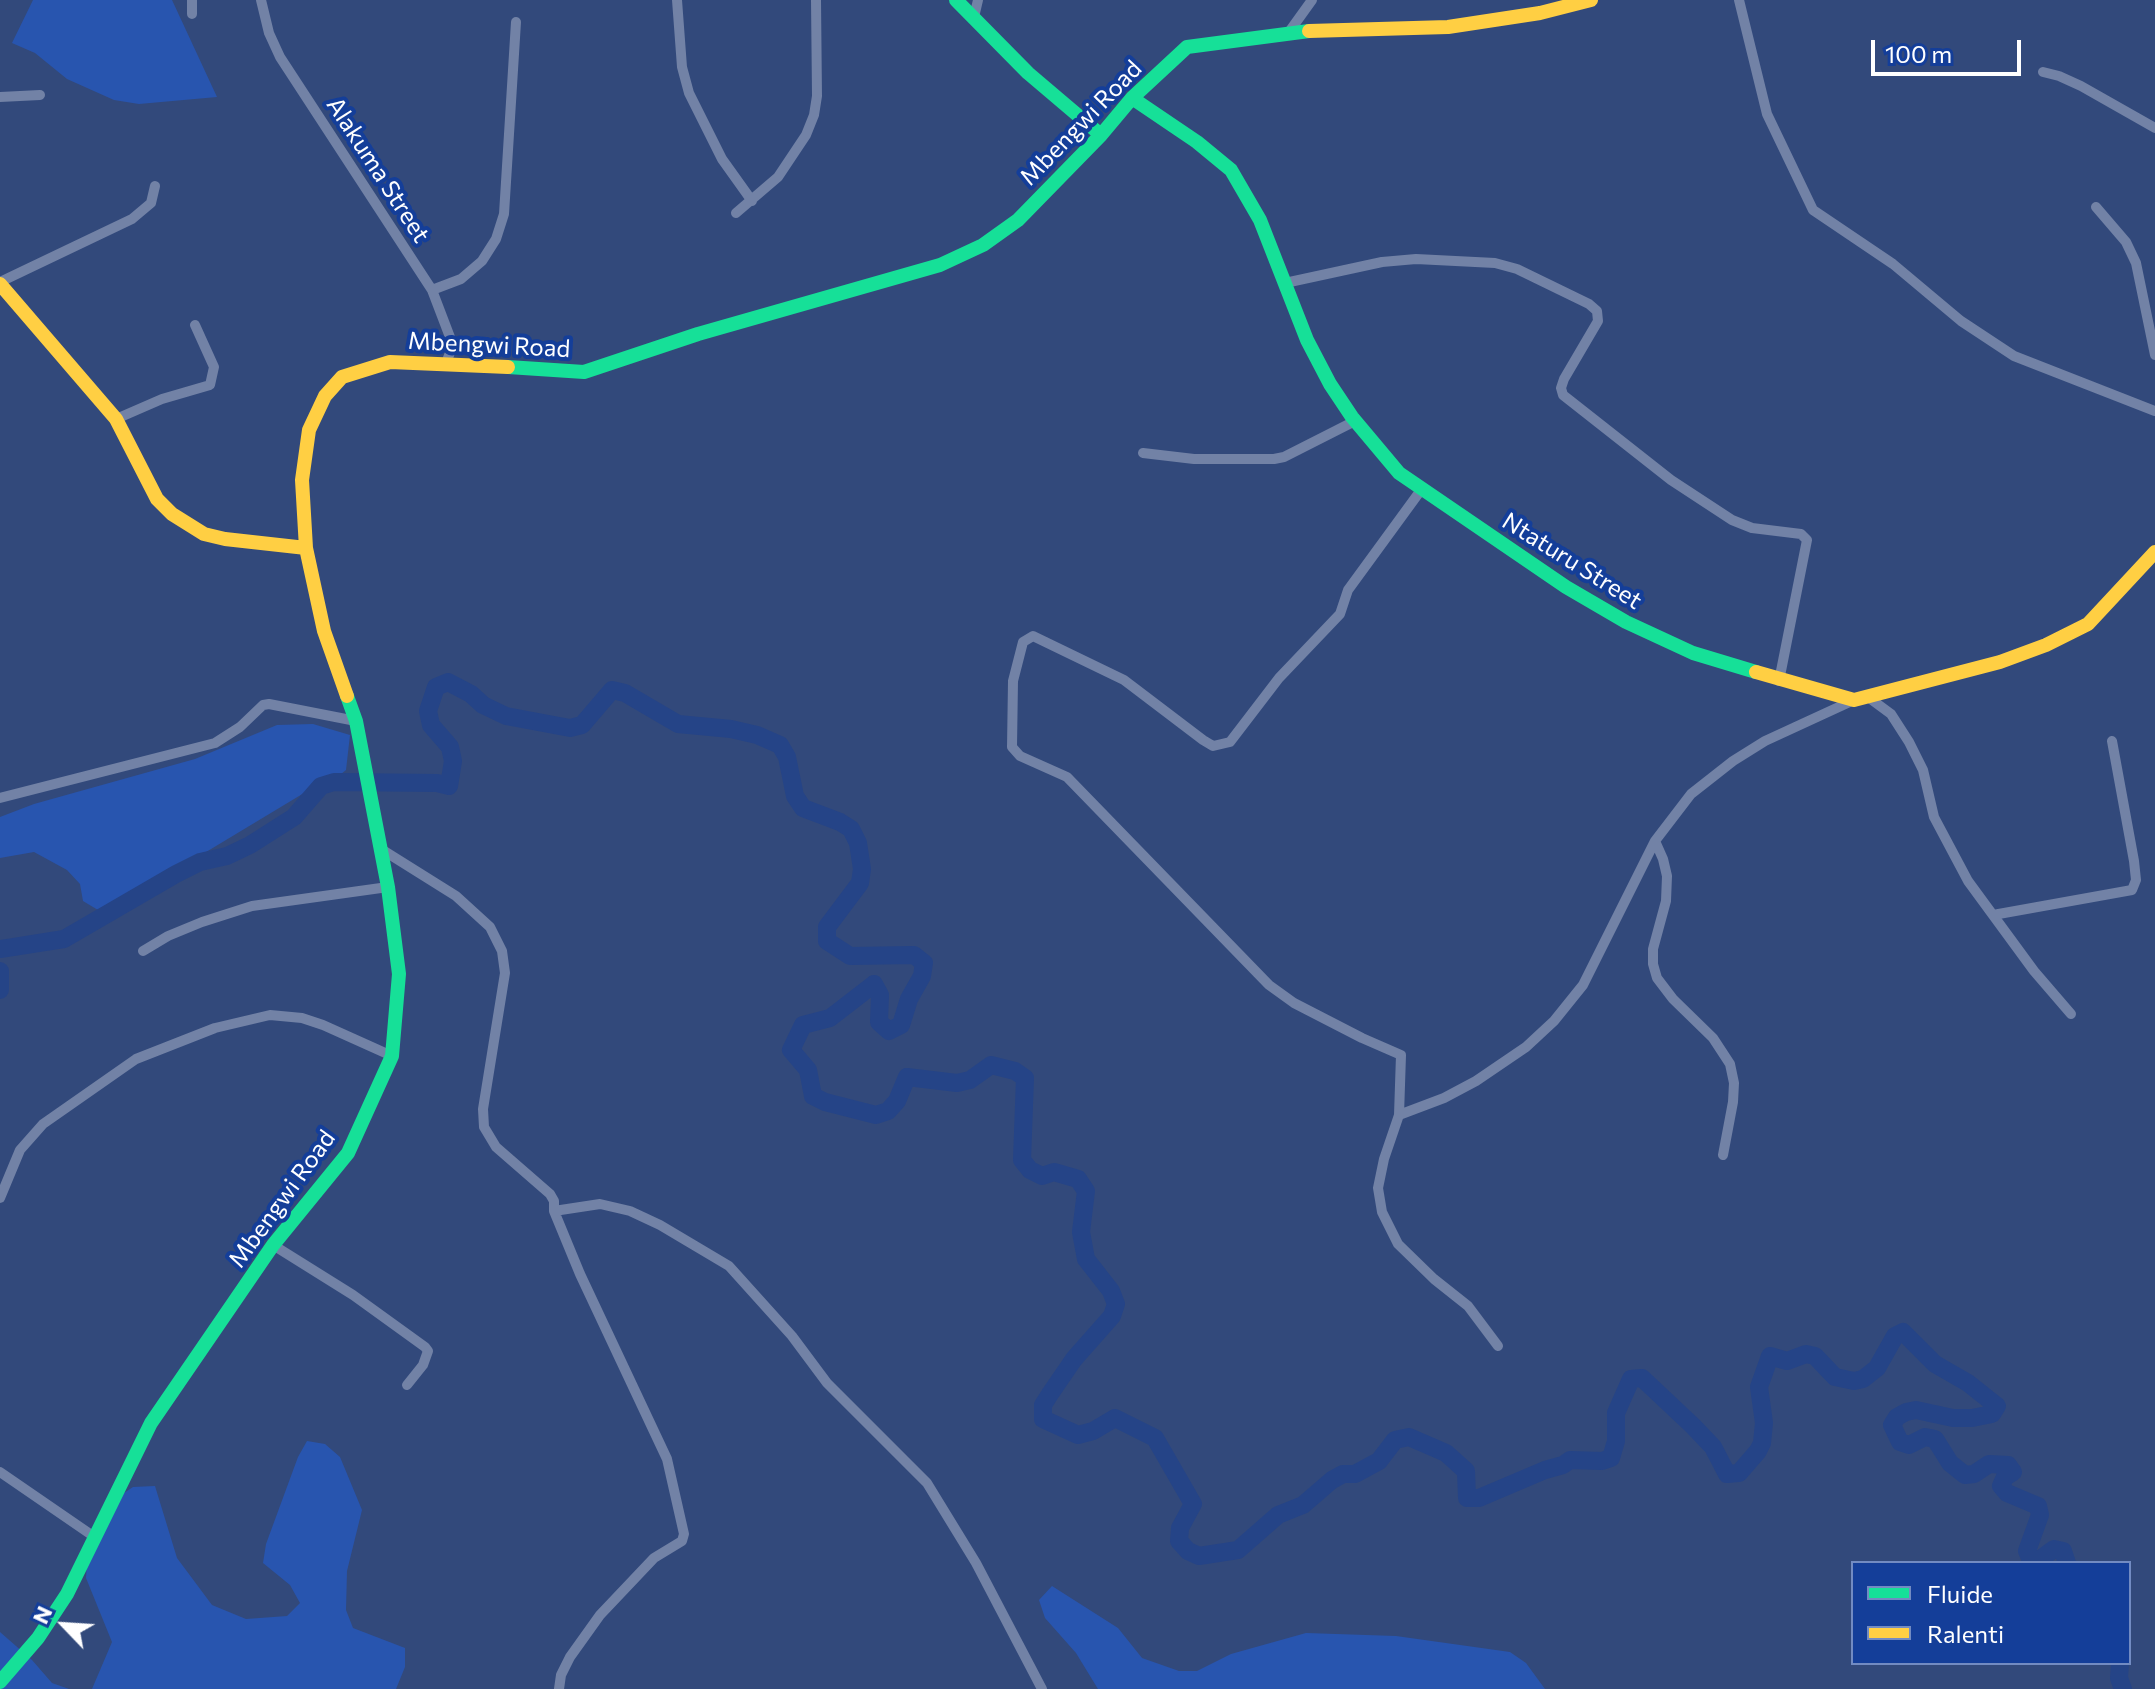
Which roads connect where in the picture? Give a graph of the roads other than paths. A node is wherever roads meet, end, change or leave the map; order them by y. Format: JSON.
{"nodes":[{"id":1,"x":192,"y":0,"type":"edge"},
{"id":2,"x":261,"y":0,"type":"edge"},
{"id":3,"x":677,"y":0,"type":"edge"},
{"id":4,"x":816,"y":0,"type":"edge"},
{"id":5,"x":956,"y":0,"type":"edge"},
{"id":6,"x":978,"y":0,"type":"edge"},
{"id":7,"x":1312,"y":0,"type":"edge"},
{"id":8,"x":1591,"y":0,"type":"edge"},
{"id":9,"x":1739,"y":0,"type":"edge"},
{"id":10,"x":192,"y":14,"type":"dead end"},
{"id":11,"x":974,"y":17,"type":"junction"},
{"id":12,"x":516,"y":22,"type":"dead end"},
{"id":13,"x":1289,"y":32,"type":"junction"},
{"id":14,"x":2043,"y":72,"type":"dead end"},
{"id":15,"x":40,"y":95,"type":"dead end"},
{"id":16,"x":0,"y":97,"type":"edge"},
{"id":17,"x":1132,"y":98,"type":"junction"},
{"id":18,"x":2155,"y":128,"type":"edge"},
{"id":19,"x":1101,"y":135,"type":"junction"},
{"id":20,"x":155,"y":186,"type":"dead end"},
{"id":21,"x":752,"y":201,"type":"junction"},
{"id":22,"x":2096,"y":207,"type":"dead end"},
{"id":23,"x":736,"y":213,"type":"dead end"},
{"id":24,"x":0,"y":283,"type":"edge"},
{"id":25,"x":1285,"y":283,"type":"junction"},
{"id":26,"x":432,"y":290,"type":"junction"},
{"id":27,"x":195,"y":325,"type":"dead end"},
{"id":28,"x":2153,"y":337,"type":"edge"},
{"id":29,"x":2155,"y":355,"type":"edge"},
{"id":30,"x":446,"y":363,"type":"junction"},
{"id":31,"x":2155,"y":411,"type":"edge"},
{"id":32,"x":116,"y":419,"type":"junction"},
{"id":33,"x":1355,"y":421,"type":"junction"},
{"id":34,"x":1143,"y":453,"type":"dead end"},
{"id":35,"x":1421,"y":490,"type":"junction"},
{"id":36,"x":306,"y":548,"type":"junction"},
{"id":37,"x":2155,"y":552,"type":"edge"},
{"id":38,"x":1779,"y":681,"type":"junction"},
{"id":39,"x":1861,"y":699,"type":"junction"},
{"id":40,"x":356,"y":721,"type":"junction"},
{"id":41,"x":2112,"y":741,"type":"dead end"},
{"id":42,"x":0,"y":798,"type":"edge"},
{"id":43,"x":1655,"y":841,"type":"junction"},
{"id":44,"x":379,"y":848,"type":"junction"},
{"id":45,"x":388,"y":887,"type":"junction"},
{"id":46,"x":1993,"y":915,"type":"junction"},
{"id":47,"x":143,"y":951,"type":"dead end"},
{"id":48,"x":2071,"y":1014,"type":"dead end"},
{"id":49,"x":392,"y":1056,"type":"junction"},
{"id":50,"x":1399,"y":1115,"type":"junction"},
{"id":51,"x":1723,"y":1155,"type":"dead end"},
{"id":52,"x":0,"y":1198,"type":"edge"},
{"id":53,"x":554,"y":1211,"type":"junction"},
{"id":54,"x":273,"y":1245,"type":"junction"},
{"id":55,"x":1498,"y":1346,"type":"dead end"},
{"id":56,"x":407,"y":1385,"type":"dead end"},
{"id":57,"x":0,"y":1472,"type":"edge"},
{"id":58,"x":96,"y":1538,"type":"junction"},
{"id":59,"x":0,"y":1682,"type":"edge"},
{"id":60,"x":559,"y":1689,"type":"edge"},
{"id":61,"x":1042,"y":1689,"type":"edge"}],
"edges":[{"from":1,"to":10,"type":"street"},
{"from":2,"to":26,"type":"street","name":"Alakuma Street"},
{"from":3,"to":21,"type":"street"},
{"from":4,"to":21,"type":"street"},
{"from":5,"to":11,"type":"main road"},
{"from":6,"to":11,"type":"street"},
{"from":7,"to":13,"type":"street"},
{"from":8,"to":13,"type":"main road","name":"Mbengwi Road"},
{"from":9,"to":31,"type":"street"},
{"from":11,"to":19,"type":"main road"},
{"from":12,"to":26,"type":"street"},
{"from":13,"to":17,"type":"main road","name":"Mbengwi Road"},
{"from":14,"to":18,"type":"street"},
{"from":15,"to":16,"type":"street"},
{"from":17,"to":19,"type":"main road","name":"Mbengwi Road"},
{"from":17,"to":25,"type":"main road","name":"Ntaturu Street"},
{"from":19,"to":30,"type":"main road","name":"Mbengwi Road"},
{"from":20,"to":24,"type":"street"},
{"from":21,"to":23,"type":"street"},
{"from":22,"to":28,"type":"street"},
{"from":24,"to":32,"type":"main road"},
{"from":25,"to":33,"type":"main road","name":"Ntaturu Street"},
{"from":25,"to":38,"type":"street"},
{"from":26,"to":30,"type":"street","name":"Alakuma Street"},
{"from":27,"to":32,"type":"street"},
{"from":28,"to":29,"type":"street"},
{"from":30,"to":36,"type":"main road","name":"Mbengwi Road"},
{"from":32,"to":36,"type":"main road"},
{"from":33,"to":34,"type":"street"},
{"from":33,"to":35,"type":"main road","name":"Ntaturu Street"},
{"from":35,"to":38,"type":"main road","name":"Ntaturu Street"},
{"from":35,"to":50,"type":"street"},
{"from":36,"to":40,"type":"main road","name":"Mbengwi Road"},
{"from":37,"to":39,"type":"main road","name":"Ntaturu Street"},
{"from":38,"to":39,"type":"main road","name":"Ntaturu Street"},
{"from":39,"to":43,"type":"street"},
{"from":39,"to":46,"type":"street"},
{"from":40,"to":42,"type":"street"},
{"from":40,"to":44,"type":"main road","name":"Mbengwi Road"},
{"from":41,"to":46,"type":"street"},
{"from":43,"to":50,"type":"street"},
{"from":43,"to":51,"type":"street"},
{"from":44,"to":45,"type":"main road","name":"Mbengwi Road"},
{"from":44,"to":53,"type":"street"},
{"from":45,"to":47,"type":"street"},
{"from":45,"to":49,"type":"main road","name":"Mbengwi Road"},
{"from":46,"to":48,"type":"street"},
{"from":49,"to":52,"type":"street"},
{"from":49,"to":54,"type":"main road","name":"Mbengwi Road"},
{"from":50,"to":55,"type":"street"},
{"from":53,"to":60,"type":"street"},
{"from":53,"to":61,"type":"street"},
{"from":54,"to":56,"type":"street"},
{"from":54,"to":58,"type":"main road","name":"Mbengwi Road"},
{"from":57,"to":58,"type":"street"},
{"from":58,"to":59,"type":"main road","name":"Mbengwi Road"}]}
